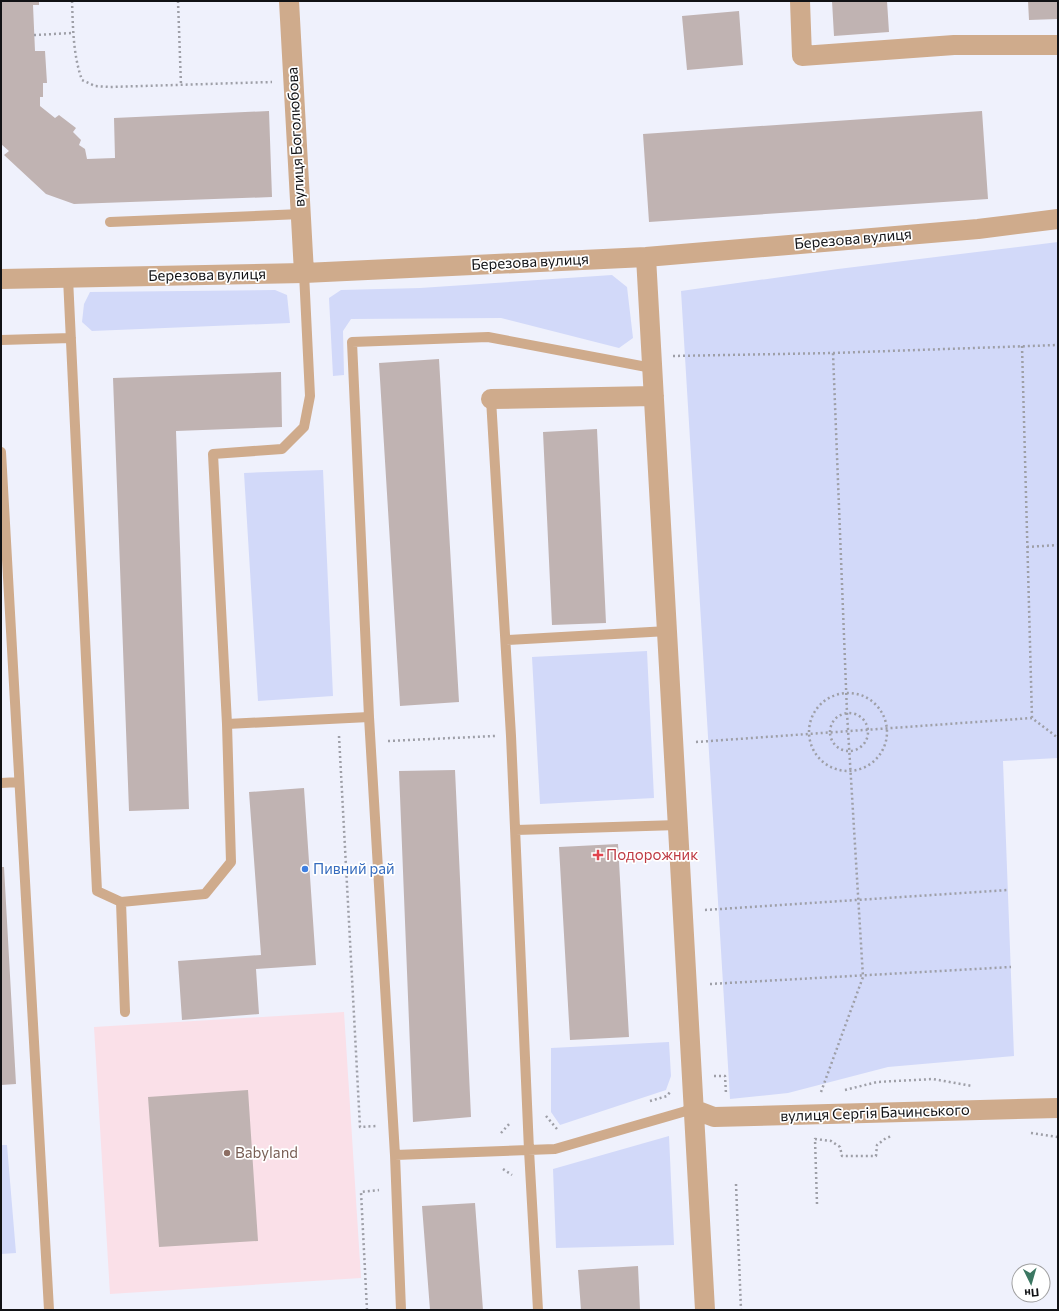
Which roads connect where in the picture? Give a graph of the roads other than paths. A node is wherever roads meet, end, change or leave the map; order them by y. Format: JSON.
{"nodes":[{"id":1,"x":289,"y":1,"type":"edge"},
{"id":2,"x":800,"y":1,"type":"edge"},
{"id":3,"x":1058,"y":45,"type":"edge"},
{"id":4,"x":301,"y":214,"type":"junction"},
{"id":5,"x":1058,"y":219,"type":"edge"},
{"id":6,"x":110,"y":222,"type":"dead end"},
{"id":7,"x":646,"y":257,"type":"junction"},
{"id":8,"x":304,"y":273,"type":"junction"},
{"id":9,"x":68,"y":278,"type":"junction"},
{"id":10,"x":1,"y":280,"type":"edge"},
{"id":11,"x":71,"y":338,"type":"junction"},
{"id":12,"x":1,"y":340,"type":"edge"},
{"id":13,"x":652,"y":363,"type":"junction"},
{"id":14,"x":654,"y":396,"type":"junction"},
{"id":15,"x":491,"y":399,"type":"joint"},
{"id":16,"x":1,"y":452,"type":"edge"},
{"id":17,"x":668,"y":631,"type":"junction"},
{"id":18,"x":506,"y":640,"type":"junction"},
{"id":19,"x":369,"y":717,"type":"junction"},
{"id":20,"x":227,"y":724,"type":"junction"},
{"id":21,"x":19,"y":782,"type":"junction"},
{"id":22,"x":1,"y":784,"type":"edge"},
{"id":23,"x":678,"y":825,"type":"junction"},
{"id":24,"x":516,"y":830,"type":"junction"},
{"id":25,"x":121,"y":902,"type":"junction"},
{"id":26,"x":125,"y":1012,"type":"dead end"},
{"id":27,"x":1058,"y":1108,"type":"edge"},
{"id":28,"x":693,"y":1109,"type":"junction"},
{"id":29,"x":529,"y":1150,"type":"junction"},
{"id":30,"x":395,"y":1155,"type":"junction"},
{"id":31,"x":49,"y":1310,"type":"edge"},
{"id":32,"x":402,"y":1310,"type":"edge"},
{"id":33,"x":538,"y":1310,"type":"edge"},
{"id":34,"x":705,"y":1310,"type":"edge"}],
"edges":[{"from":1,"to":4,"type":"street","name":"вулиця Боголюбова"},
{"from":2,"to":3,"type":"street"},
{"from":4,"to":6,"type":"lane"},
{"from":4,"to":8,"type":"street","name":"вулиця Боголюбова"},
{"from":5,"to":7,"type":"street","name":"Березова вулиця"},
{"from":7,"to":8,"type":"street","name":"Березова вулиця"},
{"from":7,"to":13,"type":"street"},
{"from":8,"to":9,"type":"street","name":"Березова вулиця"},
{"from":8,"to":20,"type":"lane"},
{"from":9,"to":10,"type":"street","name":"Березова вулиця"},
{"from":9,"to":11,"type":"lane"},
{"from":11,"to":12,"type":"lane"},
{"from":11,"to":25,"type":"lane"},
{"from":13,"to":14,"type":"street"},
{"from":13,"to":19,"type":"lane"},
{"from":14,"to":15,"type":"street"},
{"from":14,"to":17,"type":"street"},
{"from":15,"to":18,"type":"lane"},
{"from":16,"to":21,"type":"lane"},
{"from":17,"to":18,"type":"lane"},
{"from":17,"to":23,"type":"street"},
{"from":18,"to":24,"type":"lane"},
{"from":19,"to":20,"type":"lane"},
{"from":19,"to":30,"type":"lane"},
{"from":20,"to":25,"type":"lane"},
{"from":21,"to":22,"type":"lane"},
{"from":21,"to":31,"type":"lane"},
{"from":23,"to":24,"type":"lane"},
{"from":23,"to":28,"type":"street"},
{"from":24,"to":29,"type":"lane"},
{"from":25,"to":26,"type":"lane"},
{"from":27,"to":28,"type":"street","name":"вулиця Сергія Бачинського"},
{"from":28,"to":29,"type":"lane"},
{"from":28,"to":34,"type":"street"},
{"from":29,"to":30,"type":"lane"},
{"from":29,"to":33,"type":"lane"},
{"from":30,"to":32,"type":"lane"}]}
